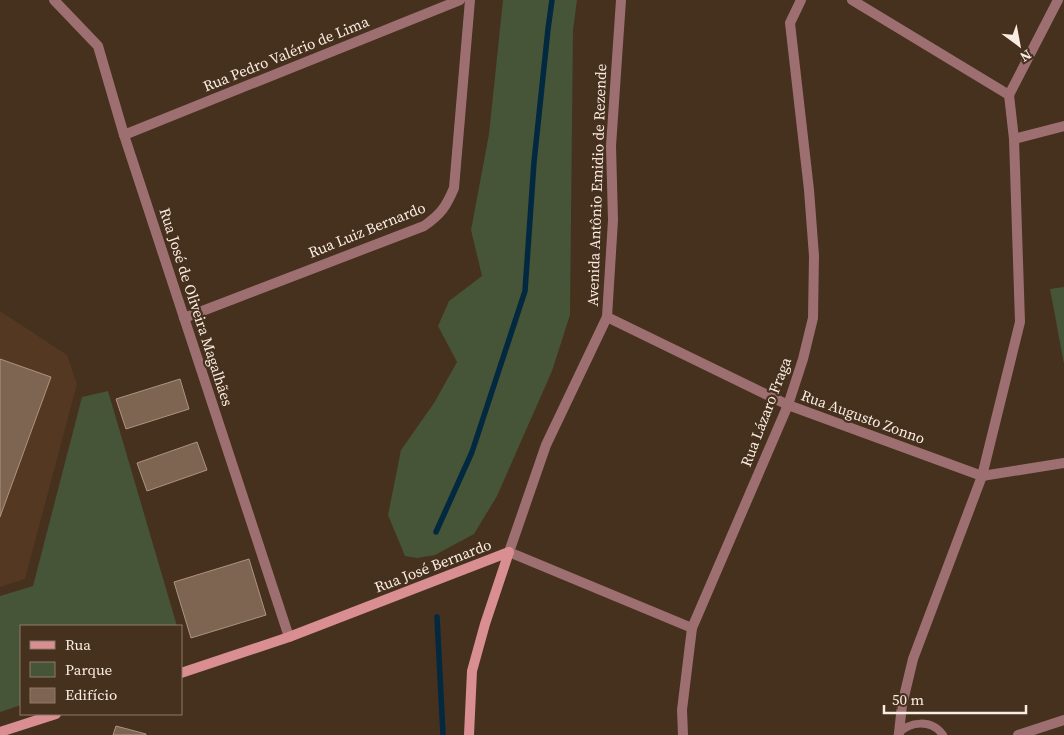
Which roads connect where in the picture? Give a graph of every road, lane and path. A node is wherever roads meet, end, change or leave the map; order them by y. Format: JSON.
{"nodes":[{"id":1,"x":54,"y":0,"type":"edge"},
{"id":2,"x":460,"y":0,"type":"edge"},
{"id":3,"x":470,"y":0,"type":"edge"},
{"id":4,"x":621,"y":0,"type":"edge"},
{"id":5,"x":801,"y":0,"type":"edge"},
{"id":6,"x":852,"y":0,"type":"edge"},
{"id":7,"x":1058,"y":0,"type":"edge"},
{"id":8,"x":1009,"y":95,"type":"junction"},
{"id":9,"x":1064,"y":126,"type":"edge"},
{"id":10,"x":124,"y":135,"type":"junction"},
{"id":11,"x":1014,"y":139,"type":"junction"},
{"id":12,"x":607,"y":317,"type":"junction"},
{"id":13,"x":184,"y":318,"type":"junction"},
{"id":14,"x":788,"y":405,"type":"junction"},
{"id":15,"x":1064,"y":463,"type":"edge"},
{"id":16,"x":982,"y":476,"type":"junction"},
{"id":17,"x":509,"y":552,"type":"junction"},
{"id":18,"x":692,"y":628,"type":"junction"},
{"id":19,"x":289,"y":637,"type":"junction"},
{"id":20,"x":182,"y":673,"type":"edge"},
{"id":21,"x":53,"y":715,"type":"edge"},
{"id":22,"x":1064,"y":720,"type":"edge"},
{"id":23,"x":0,"y":732,"type":"edge"},
{"id":24,"x":898,"y":734,"type":"edge"},
{"id":25,"x":469,"y":735,"type":"edge"},
{"id":26,"x":684,"y":735,"type":"edge"},
{"id":27,"x":943,"y":735,"type":"edge"},
{"id":28,"x":1018,"y":735,"type":"edge"}],
"edges":[{"from":1,"to":10,"type":"street","name":"Rua José de Oliveira Magalhães"},
{"from":2,"to":10,"type":"street","name":"Rua Pedro Valério de Lima"},
{"from":3,"to":13,"type":"street","name":"Rua Luiz Bernardo"},
{"from":4,"to":12,"type":"street","name":"Avenida Antônio Emidio de Rezende"},
{"from":5,"to":14,"type":"street","name":"Rua Lázaro Fraga"},
{"from":6,"to":8,"type":"street"},
{"from":7,"to":8,"type":"street"},
{"from":8,"to":11,"type":"street"},
{"from":9,"to":11,"type":"street"},
{"from":10,"to":13,"type":"street","name":"Rua José de Oliveira Magalhães"},
{"from":11,"to":16,"type":"street"},
{"from":12,"to":14,"type":"street","name":"Rua Augusto Zonno"},
{"from":12,"to":17,"type":"street","name":"Avenida Antônio Emidio de Rezende"},
{"from":13,"to":19,"type":"street","name":"Rua José de Oliveira Magalhães"},
{"from":14,"to":16,"type":"street","name":"Rua Augusto Zonno"},
{"from":14,"to":18,"type":"street","name":"Rua Lázaro Fraga"},
{"from":15,"to":16,"type":"street","name":"Rua Augusto Zonno"},
{"from":16,"to":24,"type":"street"},
{"from":17,"to":18,"type":"street","name":"Rua José Bernardo"},
{"from":17,"to":19,"type":"street","name":"Rua José Bernardo"},
{"from":17,"to":25,"type":"street","name":"Avenida Antônio Emidio de Rezende"},
{"from":18,"to":26,"type":"street","name":"Rua Lázaro Fraga"},
{"from":19,"to":20,"type":"street","name":"Rua José Bernardo"},
{"from":21,"to":23,"type":"street"},
{"from":22,"to":28,"type":"street"},
{"from":24,"to":27,"type":"lane"}]}
